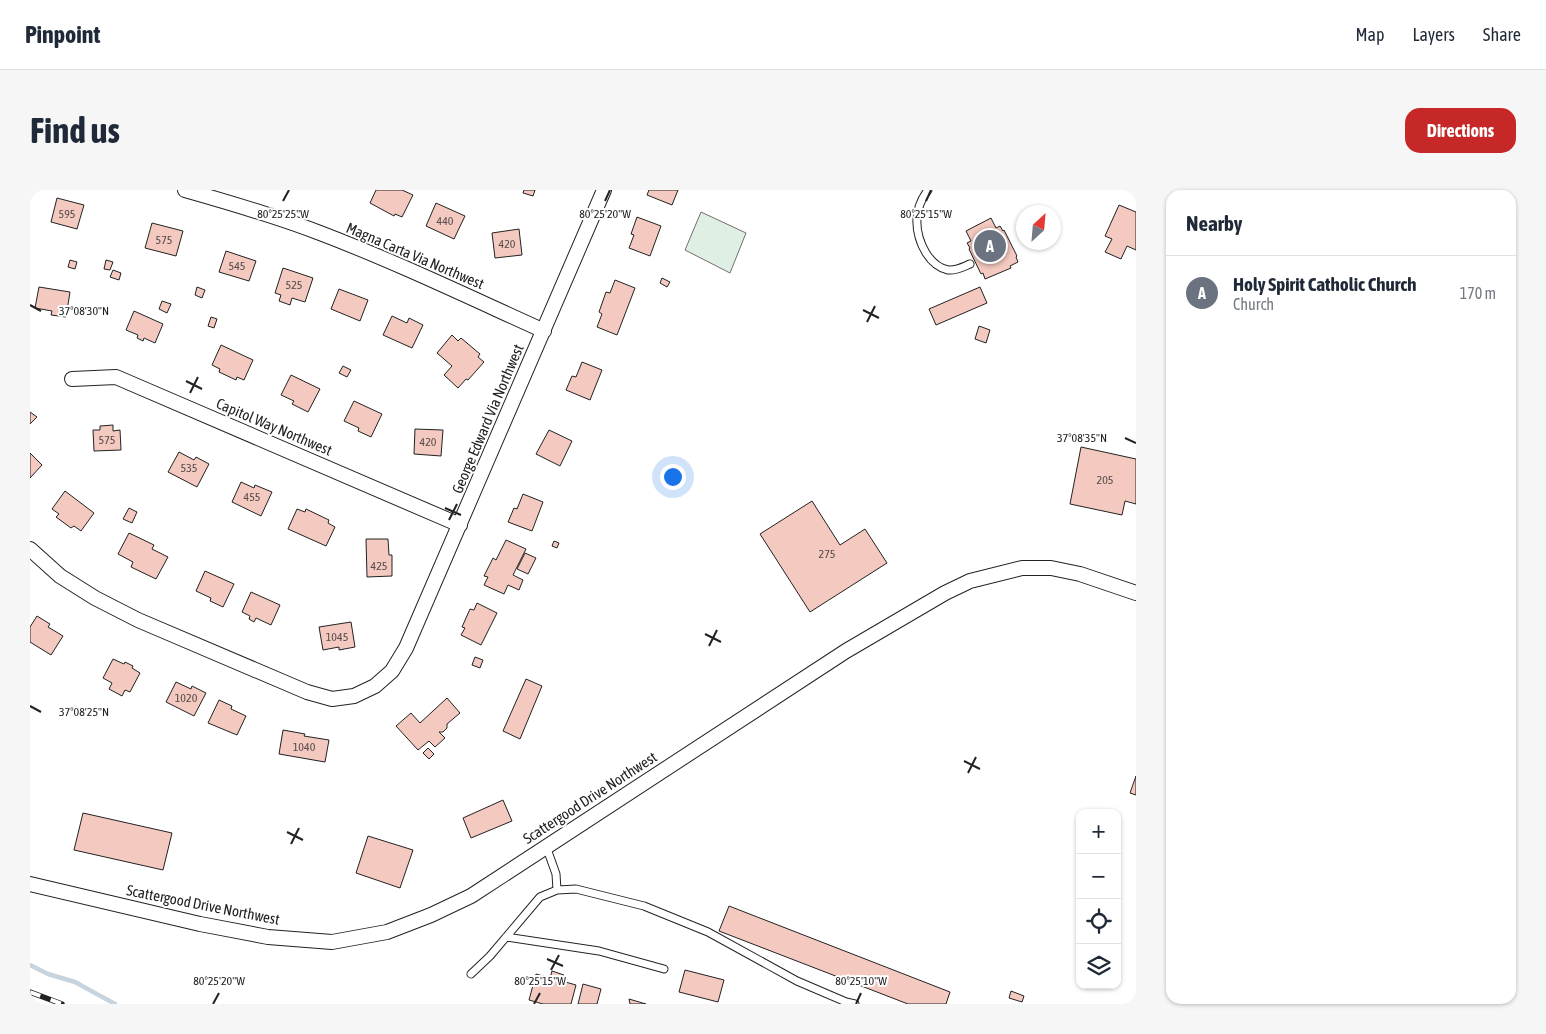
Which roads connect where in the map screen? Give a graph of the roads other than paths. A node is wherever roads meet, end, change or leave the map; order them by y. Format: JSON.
{"nodes":[{"id":1,"x":185,"y":190,"type":"edge"},
{"id":2,"x":604,"y":190,"type":"edge"},
{"id":3,"x":928,"y":190,"type":"edge"},
{"id":4,"x":970,"y":264,"type":"dead end"},
{"id":5,"x":544,"y":330,"type":"junction"},
{"id":6,"x":72,"y":379,"type":"dead end"},
{"id":7,"x":460,"y":525,"type":"junction"},
{"id":8,"x":30,"y":549,"type":"edge"},
{"id":9,"x":1136,"y":592,"type":"edge"},
{"id":10,"x":546,"y":846,"type":"junction"},
{"id":11,"x":30,"y":884,"type":"edge"},
{"id":12,"x":557,"y":890,"type":"junction"},
{"id":13,"x":506,"y":937,"type":"junction"},
{"id":14,"x":664,"y":969,"type":"dead end"},
{"id":15,"x":471,"y":974,"type":"dead end"},
{"id":16,"x":855,"y":1004,"type":"edge"}],
"edges":[{"from":1,"to":5,"type":"street","name":"Magna Carta Via Northwest"},
{"from":2,"to":5,"type":"street","name":"George Edward Via Northwest"},
{"from":3,"to":4,"type":"lane"},
{"from":5,"to":7,"type":"street","name":"George Edward Via Northwest"},
{"from":6,"to":7,"type":"street","name":"Capitol Way Northwest"},
{"from":7,"to":8,"type":"street","name":"George Edward Via Northwest"},
{"from":9,"to":10,"type":"street","name":"Scattergood Drive Northwest"},
{"from":10,"to":11,"type":"street","name":"Scattergood Drive Northwest"},
{"from":10,"to":12,"type":"lane"},
{"from":12,"to":13,"type":"lane"},
{"from":12,"to":16,"type":"lane"},
{"from":13,"to":14,"type":"lane"},
{"from":13,"to":15,"type":"lane"}]}
